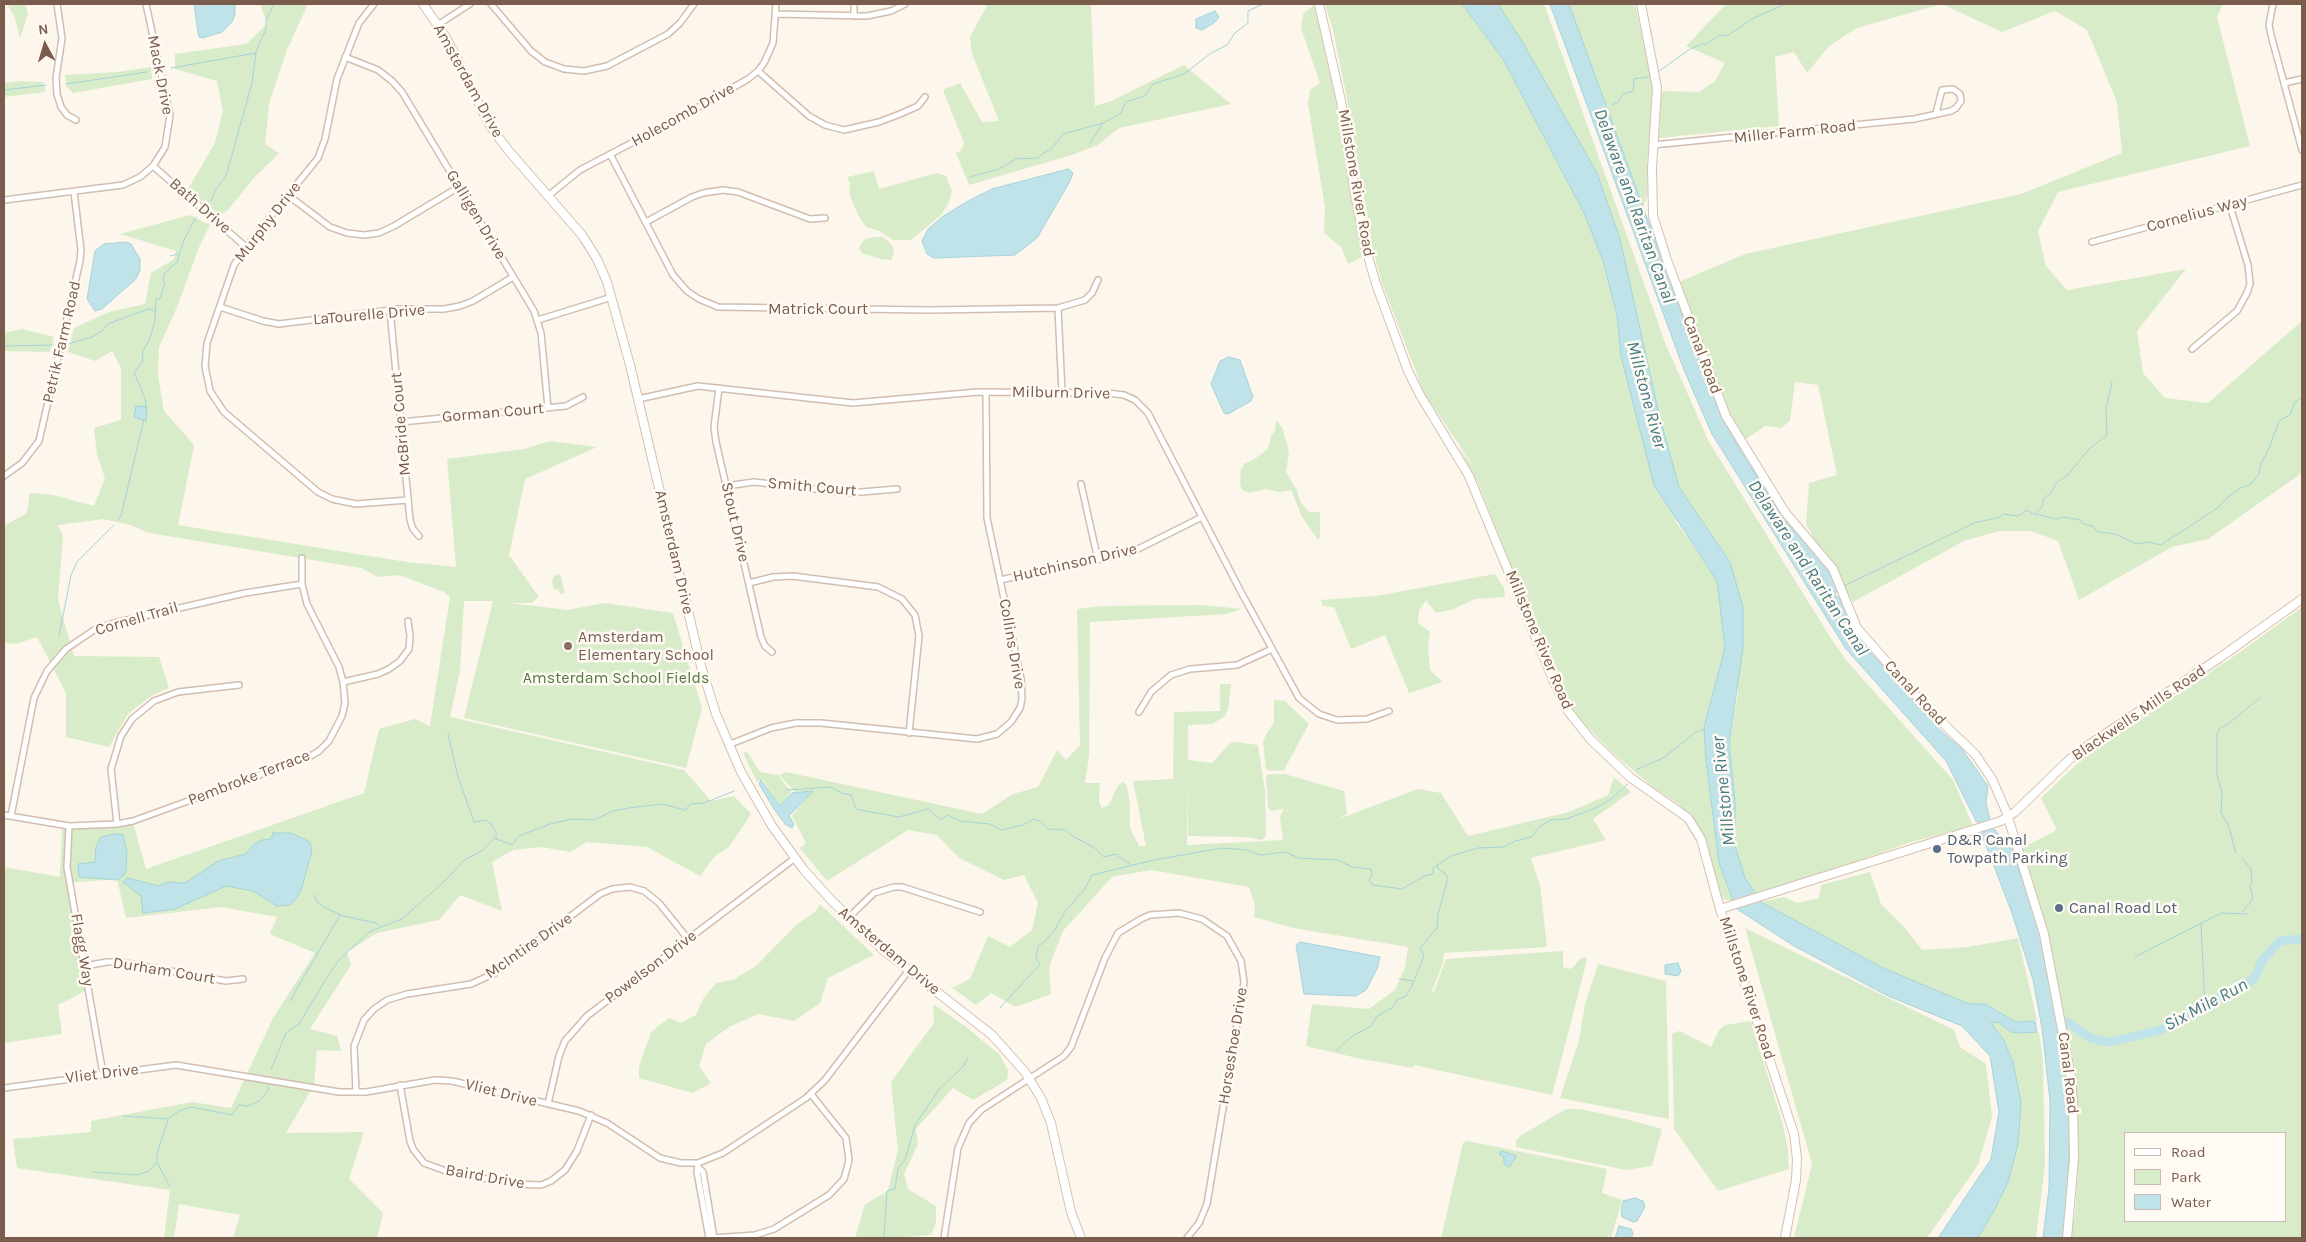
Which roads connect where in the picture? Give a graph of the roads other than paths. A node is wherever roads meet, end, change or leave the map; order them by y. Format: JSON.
{"nodes":[{"id":1,"x":57,"y":4,"type":"edge"},
{"id":2,"x":146,"y":4,"type":"edge"},
{"id":3,"x":374,"y":4,"type":"edge"},
{"id":4,"x":423,"y":4,"type":"edge"},
{"id":5,"x":470,"y":4,"type":"edge"},
{"id":6,"x":491,"y":4,"type":"edge"},
{"id":7,"x":694,"y":4,"type":"edge"},
{"id":8,"x":776,"y":4,"type":"edge"},
{"id":9,"x":854,"y":4,"type":"edge"},
{"id":10,"x":904,"y":4,"type":"edge"},
{"id":11,"x":1319,"y":4,"type":"edge"},
{"id":12,"x":1641,"y":4,"type":"edge"},
{"id":13,"x":2273,"y":4,"type":"edge"},
{"id":14,"x":776,"y":14,"type":"junction"},
{"id":15,"x":854,"y":16,"type":"junction"},
{"id":16,"x":438,"y":24,"type":"junction"},
{"id":17,"x":345,"y":57,"type":"junction"},
{"id":18,"x":758,"y":71,"type":"junction"},
{"id":19,"x":2302,"y":79,"type":"edge"},
{"id":20,"x":2284,"y":83,"type":"junction"},
{"id":21,"x":925,"y":97,"type":"dead end"},
{"id":22,"x":1936,"y":113,"type":"junction"},
{"id":23,"x":76,"y":120,"type":"dead end"},
{"id":24,"x":1653,"y":145,"type":"junction"},
{"id":25,"x":2302,"y":150,"type":"edge"},
{"id":26,"x":610,"y":154,"type":"junction"},
{"id":27,"x":153,"y":166,"type":"junction"},
{"id":28,"x":2302,"y":185,"type":"edge"},
{"id":29,"x":459,"y":187,"type":"junction"},
{"id":30,"x":74,"y":192,"type":"junction"},
{"id":31,"x":289,"y":196,"type":"junction"},
{"id":32,"x":548,"y":196,"type":"junction"},
{"id":33,"x":4,"y":200,"type":"edge"},
{"id":34,"x":2230,"y":206,"type":"junction"},
{"id":35,"x":825,"y":218,"type":"dead end"},
{"id":36,"x":646,"y":222,"type":"junction"},
{"id":37,"x":2092,"y":242,"type":"dead end"},
{"id":38,"x":246,"y":247,"type":"junction"},
{"id":39,"x":513,"y":277,"type":"junction"},
{"id":40,"x":1098,"y":280,"type":"dead end"},
{"id":41,"x":612,"y":296,"type":"junction"},
{"id":42,"x":220,"y":307,"type":"junction"},
{"id":43,"x":1058,"y":308,"type":"junction"},
{"id":44,"x":390,"y":310,"type":"junction"},
{"id":45,"x":538,"y":320,"type":"junction"},
{"id":46,"x":2192,"y":349,"type":"dead end"},
{"id":47,"x":719,"y":388,"type":"junction"},
{"id":48,"x":986,"y":392,"type":"junction"},
{"id":49,"x":1062,"y":393,"type":"junction"},
{"id":50,"x":583,"y":397,"type":"dead end"},
{"id":51,"x":638,"y":398,"type":"junction"},
{"id":52,"x":548,"y":408,"type":"junction"},
{"id":53,"x":401,"y":422,"type":"junction"},
{"id":54,"x":4,"y":476,"type":"edge"},
{"id":55,"x":1080,"y":484,"type":"dead end"},
{"id":56,"x":726,"y":486,"type":"junction"},
{"id":57,"x":898,"y":489,"type":"dead end"},
{"id":58,"x":408,"y":500,"type":"junction"},
{"id":59,"x":1202,"y":516,"type":"junction"},
{"id":60,"x":419,"y":536,"type":"dead end"},
{"id":61,"x":302,"y":558,"type":"dead end"},
{"id":62,"x":1098,"y":560,"type":"junction"},
{"id":63,"x":1000,"y":580,"type":"junction"},
{"id":64,"x":748,"y":582,"type":"junction"},
{"id":65,"x":302,"y":584,"type":"junction"},
{"id":66,"x":2302,"y":599,"type":"edge"},
{"id":67,"x":408,"y":621,"type":"dead end"},
{"id":68,"x":1272,"y":649,"type":"junction"},
{"id":69,"x":772,"y":652,"type":"dead end"},
{"id":70,"x":343,"y":682,"type":"junction"},
{"id":71,"x":239,"y":685,"type":"dead end"},
{"id":72,"x":1389,"y":711,"type":"dead end"},
{"id":73,"x":1139,"y":712,"type":"dead end"},
{"id":74,"x":909,"y":732,"type":"junction"},
{"id":75,"x":728,"y":745,"type":"junction"},
{"id":76,"x":4,"y":815,"type":"edge"},
{"id":77,"x":11,"y":816,"type":"junction"},
{"id":78,"x":2007,"y":818,"type":"junction"},
{"id":79,"x":116,"y":824,"type":"junction"},
{"id":80,"x":69,"y":826,"type":"junction"},
{"id":81,"x":795,"y":858,"type":"junction"},
{"id":82,"x":1720,"y":909,"type":"junction"},
{"id":83,"x":980,"y":912,"type":"dead end"},
{"id":84,"x":848,"y":918,"type":"junction"},
{"id":85,"x":688,"y":939,"type":"junction"},
{"id":86,"x":85,"y":966,"type":"junction"},
{"id":87,"x":909,"y":970,"type":"junction"},
{"id":88,"x":243,"y":978,"type":"dead end"},
{"id":89,"x":103,"y":1074,"type":"junction"},
{"id":90,"x":1030,"y":1078,"type":"junction"},
{"id":91,"x":400,"y":1085,"type":"junction"},
{"id":92,"x":4,"y":1088,"type":"edge"},
{"id":93,"x":356,"y":1092,"type":"junction"},
{"id":94,"x":811,"y":1094,"type":"junction"},
{"id":95,"x":548,"y":1104,"type":"junction"},
{"id":96,"x":590,"y":1115,"type":"junction"},
{"id":97,"x":699,"y":1166,"type":"junction"},
{"id":98,"x":712,"y":1238,"type":"edge"},
{"id":99,"x":945,"y":1238,"type":"edge"},
{"id":100,"x":1081,"y":1238,"type":"edge"},
{"id":101,"x":1187,"y":1238,"type":"edge"},
{"id":102,"x":1785,"y":1238,"type":"edge"},
{"id":103,"x":2067,"y":1238,"type":"edge"}],
"edges":[{"from":1,"to":23,"type":"street"},
{"from":2,"to":27,"type":"street","name":"Mack Drive"},
{"from":3,"to":17,"type":"street","name":"Murphy Drive"},
{"from":4,"to":16,"type":"street","name":"Amsterdam Drive"},
{"from":5,"to":16,"type":"street"},
{"from":6,"to":7,"type":"street"},
{"from":8,"to":14,"type":"street","name":"Holecomb Drive"},
{"from":9,"to":15,"type":"street"},
{"from":10,"to":15,"type":"street"},
{"from":11,"to":82,"type":"street","name":"Millstone River Road"},
{"from":12,"to":24,"type":"street","name":"Canal Road"},
{"from":13,"to":20,"type":"street"},
{"from":14,"to":15,"type":"street"},
{"from":14,"to":18,"type":"street","name":"Holecomb Drive"},
{"from":16,"to":32,"type":"street","name":"Amsterdam Drive"},
{"from":17,"to":29,"type":"street","name":"Galligen Drive"},
{"from":17,"to":31,"type":"street","name":"Murphy Drive"},
{"from":18,"to":21,"type":"street"},
{"from":18,"to":26,"type":"street","name":"Holecomb Drive"},
{"from":19,"to":20,"type":"street"},
{"from":20,"to":25,"type":"street"},
{"from":22,"to":22,"type":"street","name":"Miller Farm Road"},
{"from":22,"to":24,"type":"street","name":"Miller Farm Road"},
{"from":24,"to":78,"type":"street","name":"Canal Road"},
{"from":26,"to":32,"type":"street","name":"Holecomb Drive"},
{"from":26,"to":36,"type":"street","name":"Matrick Court"},
{"from":27,"to":30,"type":"street","name":"Mack Drive"},
{"from":27,"to":38,"type":"street","name":"Bath Drive"},
{"from":28,"to":34,"type":"street","name":"Cornelius Way"},
{"from":29,"to":31,"type":"street"},
{"from":29,"to":39,"type":"street","name":"Galligen Drive"},
{"from":30,"to":33,"type":"street","name":"Mack Drive"},
{"from":30,"to":54,"type":"street","name":"Petrik Farm Road"},
{"from":31,"to":38,"type":"street","name":"Murphy Drive"},
{"from":32,"to":41,"type":"street","name":"Amsterdam Drive"},
{"from":34,"to":37,"type":"street","name":"Cornelius Way"},
{"from":34,"to":46,"type":"street"},
{"from":35,"to":36,"type":"street"},
{"from":36,"to":43,"type":"street","name":"Matrick Court"},
{"from":38,"to":42,"type":"street","name":"Murphy Drive"},
{"from":39,"to":44,"type":"street","name":"LaTourelle Drive"},
{"from":39,"to":45,"type":"street","name":"Galligen Drive"},
{"from":40,"to":43,"type":"street","name":"Matrick Court"},
{"from":41,"to":45,"type":"street"},
{"from":41,"to":51,"type":"street","name":"Amsterdam Drive"},
{"from":42,"to":44,"type":"street","name":"LaTourelle Drive"},
{"from":42,"to":58,"type":"street","name":"Murphy Drive"},
{"from":43,"to":49,"type":"street"},
{"from":44,"to":53,"type":"street","name":"McBride Court"},
{"from":45,"to":52,"type":"street","name":"Galligen Drive"},
{"from":47,"to":48,"type":"street","name":"Milburn Drive"},
{"from":47,"to":51,"type":"street","name":"Milburn Drive"},
{"from":47,"to":56,"type":"street","name":"Stout Drive"},
{"from":48,"to":49,"type":"street","name":"Milburn Drive"},
{"from":48,"to":63,"type":"street","name":"Collins Drive"},
{"from":49,"to":59,"type":"street","name":"Milburn Drive"},
{"from":50,"to":52,"type":"street","name":"Gorman Court"},
{"from":51,"to":75,"type":"street","name":"Amsterdam Drive"},
{"from":52,"to":53,"type":"street","name":"Gorman Court"},
{"from":53,"to":58,"type":"street","name":"McBride Court"},
{"from":55,"to":62,"type":"street"},
{"from":56,"to":57,"type":"street","name":"Smith Court"},
{"from":56,"to":64,"type":"street","name":"Stout Drive"},
{"from":58,"to":60,"type":"street","name":"McBride Court"},
{"from":59,"to":62,"type":"street","name":"Hutchinson Drive"},
{"from":59,"to":68,"type":"street","name":"Milburn Drive"},
{"from":61,"to":65,"type":"street","name":"Pembroke Terrace"},
{"from":62,"to":63,"type":"street","name":"Hutchinson Drive"},
{"from":63,"to":74,"type":"street","name":"Collins Drive"},
{"from":64,"to":69,"type":"street","name":"Stout Drive"},
{"from":64,"to":74,"type":"street"},
{"from":65,"to":70,"type":"street","name":"Pembroke Terrace"},
{"from":65,"to":77,"type":"street","name":"Cornell Trail"},
{"from":66,"to":78,"type":"street","name":"Blackwells Mills Road"},
{"from":67,"to":70,"type":"street"},
{"from":68,"to":72,"type":"street","name":"Milburn Drive"},
{"from":68,"to":73,"type":"street"},
{"from":70,"to":79,"type":"street","name":"Pembroke Terrace"},
{"from":71,"to":79,"type":"street"},
{"from":74,"to":75,"type":"street","name":"Collins Drive"},
{"from":75,"to":81,"type":"street","name":"Amsterdam Drive"},
{"from":76,"to":77,"type":"street","name":"Pembroke Terrace"},
{"from":77,"to":80,"type":"street","name":"Pembroke Terrace"},
{"from":78,"to":82,"type":"street","name":"Blackwells Mills Road"},
{"from":78,"to":103,"type":"street","name":"Canal Road"},
{"from":79,"to":80,"type":"street","name":"Pembroke Terrace"},
{"from":80,"to":86,"type":"street","name":"Flagg Way"},
{"from":81,"to":84,"type":"street","name":"Amsterdam Drive"},
{"from":81,"to":85,"type":"street","name":"Powelson Drive"},
{"from":82,"to":102,"type":"street","name":"Millstone River Road"},
{"from":83,"to":84,"type":"street"},
{"from":84,"to":87,"type":"street","name":"Amsterdam Drive"},
{"from":85,"to":93,"type":"street","name":"McIntire Drive"},
{"from":85,"to":95,"type":"street","name":"Powelson Drive"},
{"from":86,"to":88,"type":"street","name":"Durham Court"},
{"from":86,"to":89,"type":"street","name":"Flagg Way"},
{"from":87,"to":90,"type":"street","name":"Amsterdam Drive"},
{"from":87,"to":94,"type":"street","name":"Vliet Drive"},
{"from":89,"to":92,"type":"street","name":"Vliet Drive"},
{"from":89,"to":93,"type":"street","name":"Vliet Drive"},
{"from":90,"to":99,"type":"street","name":"Horseshoe Drive"},
{"from":90,"to":100,"type":"street","name":"Amsterdam Drive"},
{"from":90,"to":101,"type":"street","name":"Horseshoe Drive"},
{"from":91,"to":93,"type":"street","name":"Vliet Drive"},
{"from":91,"to":95,"type":"street","name":"Vliet Drive"},
{"from":91,"to":96,"type":"street","name":"Baird Drive"},
{"from":94,"to":97,"type":"street","name":"Vliet Drive"},
{"from":94,"to":98,"type":"street"},
{"from":95,"to":96,"type":"street","name":"Vliet Drive"},
{"from":96,"to":97,"type":"street","name":"Vliet Drive"},
{"from":97,"to":98,"type":"street"}]}
